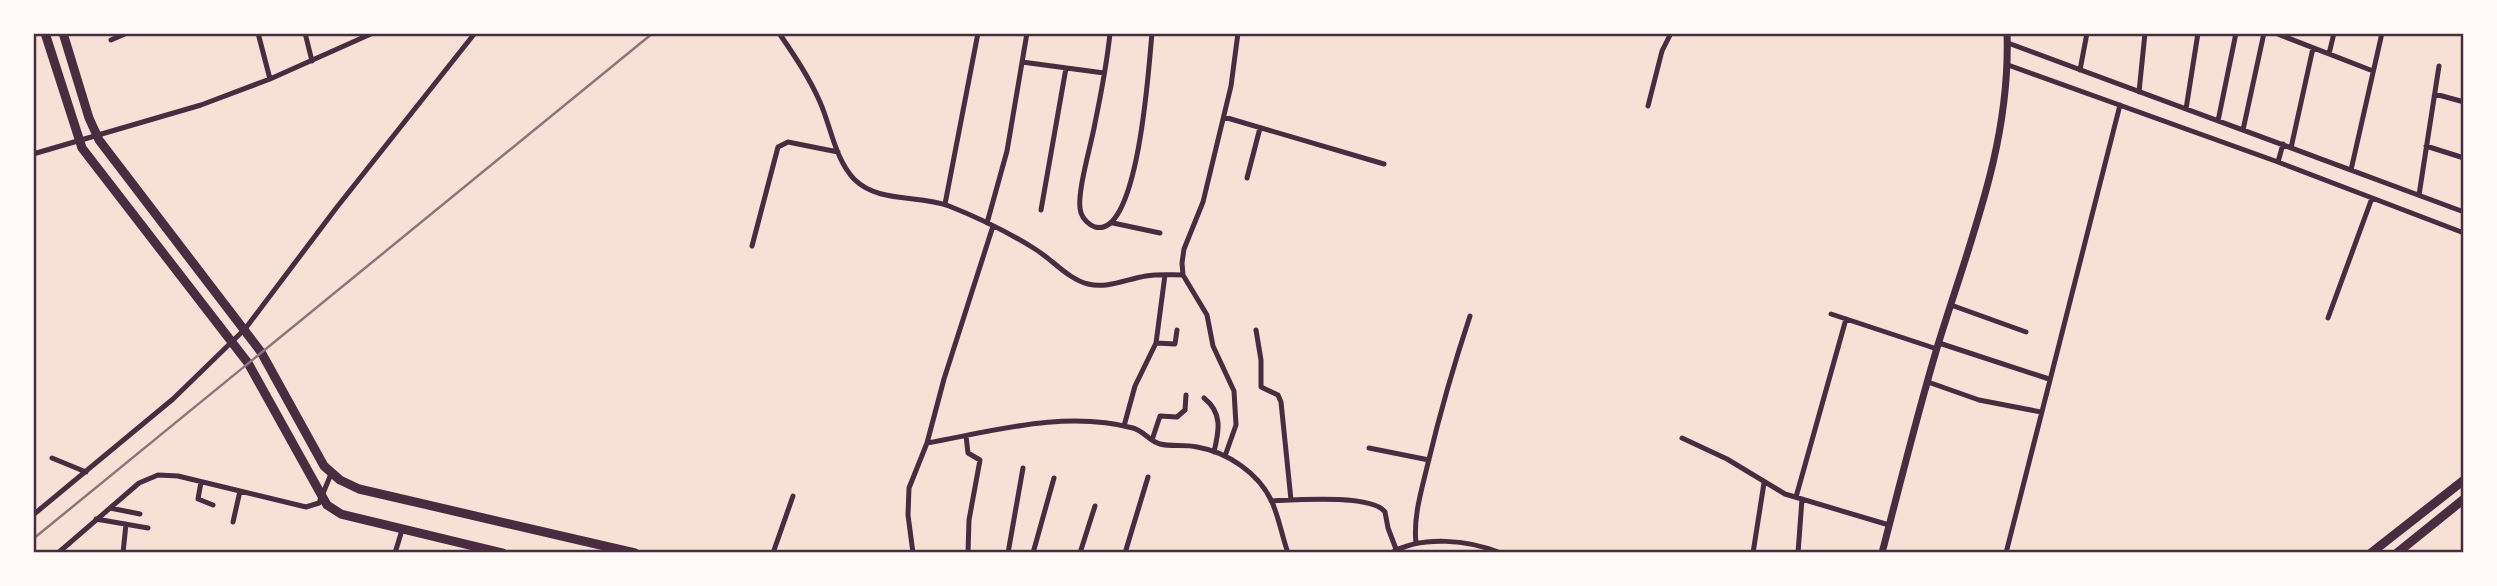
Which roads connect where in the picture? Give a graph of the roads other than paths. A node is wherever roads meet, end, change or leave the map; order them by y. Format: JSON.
{"nodes":[{"id":1,"x":45,"y":33,"type":"edge"},
{"id":2,"x":63,"y":33,"type":"edge"},
{"id":3,"x":127,"y":33,"type":"edge"},
{"id":4,"x":258,"y":33,"type":"edge"},
{"id":5,"x":305,"y":33,"type":"edge"},
{"id":6,"x":373,"y":33,"type":"edge"},
{"id":7,"x":475,"y":33,"type":"edge"},
{"id":8,"x":779,"y":33,"type":"edge"},
{"id":9,"x":978,"y":33,"type":"edge"},
{"id":10,"x":1027,"y":33,"type":"edge"},
{"id":11,"x":1110,"y":33,"type":"edge"},
{"id":12,"x":1152,"y":33,"type":"edge"},
{"id":13,"x":1238,"y":33,"type":"edge"},
{"id":14,"x":1671,"y":33,"type":"edge"},
{"id":15,"x":2007,"y":33,"type":"edge"},
{"id":16,"x":2087,"y":33,"type":"edge"},
{"id":17,"x":2145,"y":33,"type":"edge"},
{"id":18,"x":2197,"y":33,"type":"edge"},
{"id":19,"x":2236,"y":33,"type":"edge"},
{"id":20,"x":2264,"y":33,"type":"edge"},
{"id":21,"x":2276,"y":33,"type":"edge"},
{"id":22,"x":2334,"y":33,"type":"edge"},
{"id":23,"x":2382,"y":33,"type":"edge"},
{"id":24,"x":111,"y":40,"type":"dead end"},
{"id":25,"x":2008,"y":43,"type":"junction"},
{"id":26,"x":2313,"y":48,"type":"junction"},
{"id":27,"x":2329,"y":54,"type":"junction"},
{"id":28,"x":312,"y":61,"type":"junction"},
{"id":29,"x":1022,"y":62,"type":"junction"},
{"id":30,"x":2008,"y":65,"type":"junction"},
{"id":31,"x":2439,"y":66,"type":"dead end"},
{"id":32,"x":1066,"y":68,"type":"junction"},
{"id":33,"x":2080,"y":70,"type":"junction"},
{"id":34,"x":2373,"y":71,"type":"junction"},
{"id":35,"x":1104,"y":73,"type":"junction"},
{"id":36,"x":270,"y":79,"type":"junction"},
{"id":37,"x":2139,"y":92,"type":"junction"},
{"id":38,"x":2435,"y":94,"type":"junction"},
{"id":39,"x":2464,"y":102,"type":"edge"},
{"id":40,"x":2120,"y":105,"type":"junction"},
{"id":41,"x":1648,"y":106,"type":"dead end"},
{"id":42,"x":2186,"y":109,"type":"junction"},
{"id":43,"x":1224,"y":117,"type":"junction"},
{"id":44,"x":2218,"y":121,"type":"junction"},
{"id":45,"x":1260,"y":128,"type":"junction"},
{"id":46,"x":2243,"y":130,"type":"junction"},
{"id":47,"x":97,"y":136,"type":"junction"},
{"id":48,"x":79,"y":140,"type":"junction"},
{"id":49,"x":2283,"y":145,"type":"junction"},
{"id":50,"x":2426,"y":146,"type":"junction"},
{"id":51,"x":2291,"y":148,"type":"junction"},
{"id":52,"x":838,"y":152,"type":"junction"},
{"id":53,"x":33,"y":154,"type":"edge"},
{"id":54,"x":2464,"y":158,"type":"edge"},
{"id":55,"x":2278,"y":162,"type":"junction"},
{"id":56,"x":1384,"y":164,"type":"dead end"},
{"id":57,"x":2351,"y":170,"type":"junction"},
{"id":58,"x":1247,"y":178,"type":"dead end"},
{"id":59,"x":2419,"y":195,"type":"junction"},
{"id":60,"x":2372,"y":198,"type":"junction"},
{"id":61,"x":945,"y":204,"type":"junction"},
{"id":62,"x":1041,"y":210,"type":"dead end"},
{"id":63,"x":2464,"y":212,"type":"edge"},
{"id":64,"x":1113,"y":223,"type":"junction"},
{"id":65,"x":990,"y":224,"type":"junction"},
{"id":66,"x":1160,"y":233,"type":"dead end"},
{"id":67,"x":2464,"y":233,"type":"edge"},
{"id":68,"x":752,"y":246,"type":"dead end"},
{"id":69,"x":1165,"y":275,"type":"junction"},
{"id":70,"x":1183,"y":275,"type":"junction"},
{"id":71,"x":1951,"y":305,"type":"junction"},
{"id":72,"x":1831,"y":314,"type":"dead end"},
{"id":73,"x":1470,"y":316,"type":"dead end"},
{"id":74,"x":2328,"y":318,"type":"dead end"},
{"id":75,"x":1846,"y":319,"type":"junction"},
{"id":76,"x":245,"y":329,"type":"junction"},
{"id":77,"x":1177,"y":330,"type":"dead end"},
{"id":78,"x":1256,"y":330,"type":"dead end"},
{"id":79,"x":2026,"y":332,"type":"dead end"},
{"id":80,"x":232,"y":342,"type":"junction"},
{"id":81,"x":1156,"y":343,"type":"junction"},
{"id":82,"x":1938,"y":346,"type":"junction"},
{"id":83,"x":2049,"y":379,"type":"junction"},
{"id":84,"x":1928,"y":382,"type":"junction"},
{"id":85,"x":1186,"y":395,"type":"dead end"},
{"id":86,"x":1204,"y":398,"type":"dead end"},
{"id":87,"x":2041,"y":412,"type":"junction"},
{"id":88,"x":1124,"y":426,"type":"junction"},
{"id":89,"x":966,"y":436,"type":"junction"},
{"id":90,"x":1682,"y":438,"type":"dead end"},
{"id":91,"x":1152,"y":440,"type":"junction"},
{"id":92,"x":927,"y":443,"type":"junction"},
{"id":93,"x":1369,"y":448,"type":"dead end"},
{"id":94,"x":1214,"y":452,"type":"junction"},
{"id":95,"x":1225,"y":456,"type":"junction"},
{"id":96,"x":52,"y":458,"type":"dead end"},
{"id":97,"x":1429,"y":460,"type":"junction"},
{"id":98,"x":1023,"y":468,"type":"dead end"},
{"id":99,"x":86,"y":472,"type":"junction"},
{"id":100,"x":331,"y":474,"type":"junction"},
{"id":101,"x":1148,"y":477,"type":"dead end"},
{"id":102,"x":1054,"y":478,"type":"dead end"},
{"id":103,"x":2464,"y":480,"type":"edge"},
{"id":104,"x":201,"y":482,"type":"junction"},
{"id":105,"x":1764,"y":483,"type":"junction"},
{"id":106,"x":240,"y":491,"type":"junction"},
{"id":107,"x":793,"y":496,"type":"dead end"},
{"id":108,"x":323,"y":498,"type":"junction"},
{"id":109,"x":1799,"y":498,"type":"junction"},
{"id":110,"x":2464,"y":499,"type":"edge"},
{"id":111,"x":1291,"y":500,"type":"junction"},
{"id":112,"x":1271,"y":501,"type":"junction"},
{"id":113,"x":213,"y":505,"type":"dead end"},
{"id":114,"x":1095,"y":506,"type":"dead end"},
{"id":115,"x":110,"y":508,"type":"junction"},
{"id":116,"x":34,"y":514,"type":"edge"},
{"id":117,"x":140,"y":514,"type":"dead end"},
{"id":118,"x":96,"y":520,"type":"junction"},
{"id":119,"x":233,"y":522,"type":"dead end"},
{"id":120,"x":126,"y":524,"type":"junction"},
{"id":121,"x":1889,"y":525,"type":"junction"},
{"id":122,"x":148,"y":528,"type":"dead end"},
{"id":123,"x":402,"y":530,"type":"junction"},
{"id":124,"x":1416,"y":543,"type":"junction"},
{"id":125,"x":1393,"y":551,"type":"edge"},
{"id":126,"x":58,"y":553,"type":"edge"},
{"id":127,"x":123,"y":553,"type":"edge"},
{"id":128,"x":395,"y":553,"type":"edge"},
{"id":129,"x":503,"y":553,"type":"edge"},
{"id":130,"x":635,"y":553,"type":"edge"},
{"id":131,"x":773,"y":553,"type":"edge"},
{"id":132,"x":913,"y":553,"type":"edge"},
{"id":133,"x":968,"y":553,"type":"edge"},
{"id":134,"x":1008,"y":553,"type":"edge"},
{"id":135,"x":1033,"y":553,"type":"edge"},
{"id":136,"x":1080,"y":553,"type":"edge"},
{"id":137,"x":1125,"y":553,"type":"edge"},
{"id":138,"x":1288,"y":553,"type":"edge"},
{"id":139,"x":1501,"y":553,"type":"edge"},
{"id":140,"x":1754,"y":553,"type":"edge"},
{"id":141,"x":1798,"y":553,"type":"edge"},
{"id":142,"x":1882,"y":553,"type":"edge"},
{"id":143,"x":2006,"y":553,"type":"edge"},
{"id":144,"x":2371,"y":553,"type":"edge"},
{"id":145,"x":2397,"y":553,"type":"edge"}],
"edges":[{"from":1,"to":48,"type":"main road"},
{"from":2,"to":47,"type":"main road"},
{"from":3,"to":24,"type":"street"},
{"from":4,"to":36,"type":"street"},
{"from":5,"to":28,"type":"street"},
{"from":6,"to":28,"type":"street"},
{"from":7,"to":76,"type":"street"},
{"from":8,"to":52,"type":"street"},
{"from":9,"to":61,"type":"street"},
{"from":10,"to":29,"type":"street"},
{"from":11,"to":35,"type":"street"},
{"from":12,"to":64,"type":"street"},
{"from":13,"to":43,"type":"street"},
{"from":14,"to":41,"type":"street"},
{"from":15,"to":25,"type":"street"},
{"from":16,"to":33,"type":"street"},
{"from":17,"to":37,"type":"street"},
{"from":18,"to":42,"type":"street"},
{"from":19,"to":44,"type":"street"},
{"from":20,"to":46,"type":"street"},
{"from":21,"to":26,"type":"street"},
{"from":22,"to":27,"type":"street"},
{"from":23,"to":34,"type":"street"},
{"from":25,"to":30,"type":"street"},
{"from":25,"to":33,"type":"street"},
{"from":26,"to":27,"type":"street"},
{"from":26,"to":51,"type":"street"},
{"from":27,"to":34,"type":"street"},
{"from":28,"to":36,"type":"street"},
{"from":29,"to":32,"type":"street"},
{"from":29,"to":65,"type":"street"},
{"from":30,"to":40,"type":"street"},
{"from":30,"to":71,"type":"street"},
{"from":31,"to":38,"type":"street"},
{"from":32,"to":35,"type":"street"},
{"from":32,"to":62,"type":"street"},
{"from":33,"to":37,"type":"street"},
{"from":34,"to":57,"type":"street"},
{"from":35,"to":64,"type":"street"},
{"from":36,"to":47,"type":"street"},
{"from":37,"to":42,"type":"street"},
{"from":38,"to":39,"type":"street"},
{"from":38,"to":50,"type":"street"},
{"from":40,"to":55,"type":"street"},
{"from":40,"to":83,"type":"street"},
{"from":42,"to":44,"type":"street"},
{"from":43,"to":45,"type":"street"},
{"from":43,"to":70,"type":"street"},
{"from":44,"to":46,"type":"street"},
{"from":45,"to":56,"type":"street"},
{"from":45,"to":58,"type":"street"},
{"from":46,"to":49,"type":"street"},
{"from":47,"to":48,"type":"street"},
{"from":47,"to":76,"type":"main road"},
{"from":48,"to":53,"type":"street"},
{"from":48,"to":80,"type":"main road"},
{"from":49,"to":51,"type":"street"},
{"from":49,"to":55,"type":"street"},
{"from":50,"to":54,"type":"street"},
{"from":50,"to":59,"type":"street"},
{"from":51,"to":57,"type":"street"},
{"from":52,"to":61,"type":"street"},
{"from":52,"to":68,"type":"street"},
{"from":55,"to":60,"type":"street"},
{"from":57,"to":59,"type":"street"},
{"from":59,"to":63,"type":"street"},
{"from":60,"to":67,"type":"street"},
{"from":60,"to":74,"type":"street"},
{"from":61,"to":65,"type":"street"},
{"from":64,"to":66,"type":"street"},
{"from":65,"to":69,"type":"street"},
{"from":65,"to":92,"type":"street"},
{"from":69,"to":70,"type":"street"},
{"from":69,"to":81,"type":"street"},
{"from":70,"to":95,"type":"street"},
{"from":71,"to":79,"type":"street"},
{"from":71,"to":82,"type":"street"},
{"from":72,"to":75,"type":"street"},
{"from":73,"to":97,"type":"street"},
{"from":75,"to":82,"type":"street"},
{"from":75,"to":109,"type":"street"},
{"from":76,"to":80,"type":"street"},
{"from":76,"to":100,"type":"main road"},
{"from":77,"to":81,"type":"street"},
{"from":78,"to":111,"type":"street"},
{"from":80,"to":99,"type":"street"},
{"from":80,"to":108,"type":"main road"},
{"from":81,"to":88,"type":"street"},
{"from":82,"to":83,"type":"street"},
{"from":82,"to":84,"type":"street"},
{"from":83,"to":87,"type":"street"},
{"from":84,"to":87,"type":"street"},
{"from":84,"to":121,"type":"street"},
{"from":85,"to":91,"type":"street"},
{"from":86,"to":94,"type":"street"},
{"from":87,"to":143,"type":"street"},
{"from":88,"to":89,"type":"street"},
{"from":88,"to":91,"type":"street"},
{"from":89,"to":92,"type":"street"},
{"from":89,"to":133,"type":"street"},
{"from":90,"to":105,"type":"street"},
{"from":91,"to":94,"type":"street"},
{"from":92,"to":132,"type":"street"},
{"from":93,"to":97,"type":"street"},
{"from":94,"to":95,"type":"street"},
{"from":95,"to":112,"type":"street"},
{"from":96,"to":99,"type":"street"},
{"from":97,"to":124,"type":"street"},
{"from":98,"to":134,"type":"street"},
{"from":99,"to":116,"type":"street"},
{"from":100,"to":108,"type":"street"},
{"from":100,"to":130,"type":"main road"},
{"from":101,"to":137,"type":"street"},
{"from":102,"to":135,"type":"street"},
{"from":103,"to":144,"type":"main road"},
{"from":104,"to":106,"type":"street"},
{"from":104,"to":113,"type":"street"},
{"from":104,"to":115,"type":"street"},
{"from":105,"to":109,"type":"street"},
{"from":105,"to":140,"type":"street"},
{"from":106,"to":108,"type":"street"},
{"from":106,"to":119,"type":"street"},
{"from":107,"to":131,"type":"street"},
{"from":108,"to":123,"type":"main road"},
{"from":109,"to":121,"type":"street"},
{"from":109,"to":141,"type":"street"},
{"from":110,"to":145,"type":"main road"},
{"from":111,"to":112,"type":"street"},
{"from":111,"to":125,"type":"street"},
{"from":112,"to":138,"type":"street"},
{"from":114,"to":136,"type":"street"},
{"from":115,"to":117,"type":"street"},
{"from":115,"to":118,"type":"street"},
{"from":118,"to":120,"type":"street"},
{"from":118,"to":126,"type":"street"},
{"from":120,"to":122,"type":"street"},
{"from":120,"to":127,"type":"street"},
{"from":121,"to":142,"type":"street"},
{"from":123,"to":128,"type":"street"},
{"from":123,"to":129,"type":"main road"},
{"from":124,"to":125,"type":"street"},
{"from":124,"to":139,"type":"street"}]}
